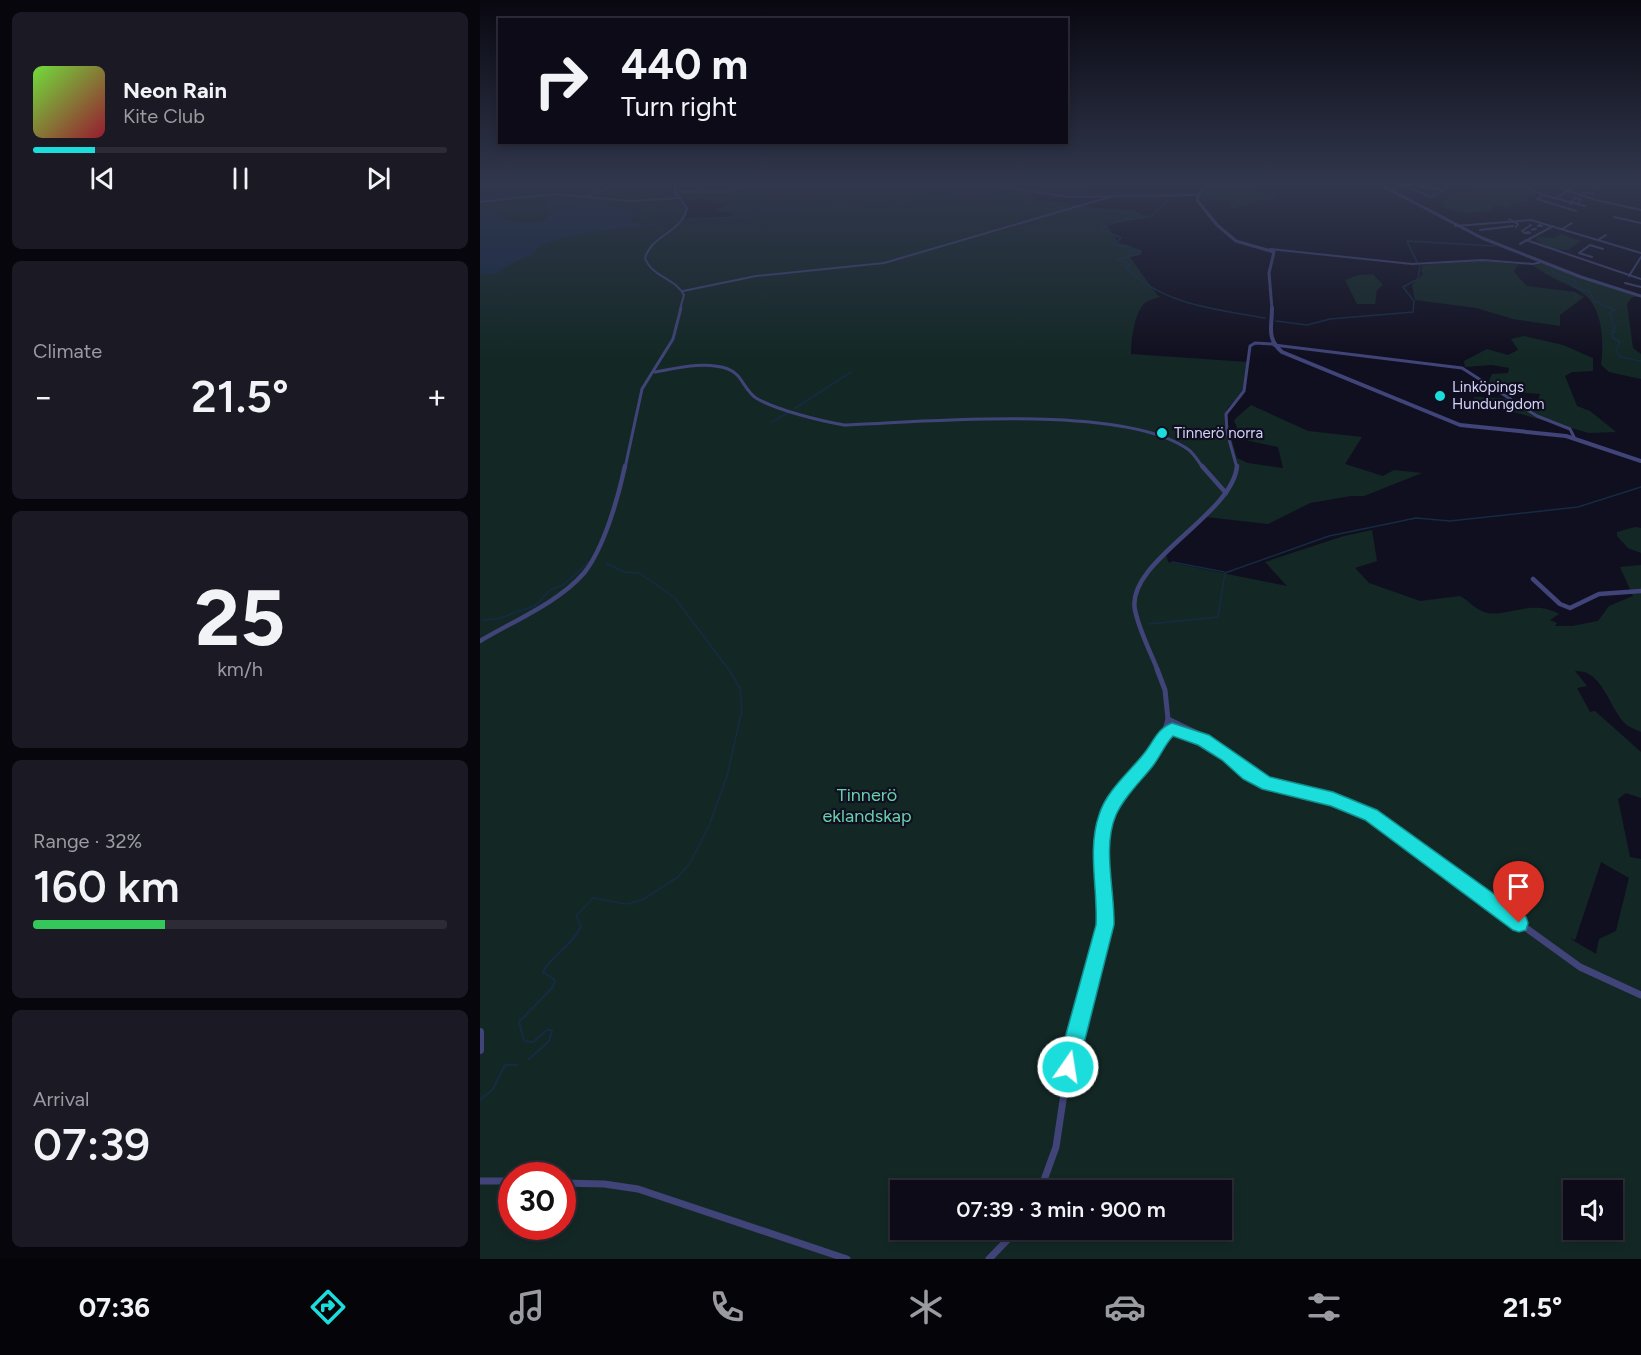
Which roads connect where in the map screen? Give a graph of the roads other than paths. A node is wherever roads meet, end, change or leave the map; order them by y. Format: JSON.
{"nodes":[{"id":1,"x":655,"y":243,"type":"edge"},
{"id":2,"x":953,"y":243,"type":"edge"},
{"id":3,"x":1246,"y":243,"type":"edge"},
{"id":4,"x":1495,"y":243,"type":"edge"},
{"id":5,"x":1533,"y":243,"type":"edge"},
{"id":6,"x":1606,"y":243,"type":"edge"},
{"id":7,"x":1610,"y":244,"type":"junction"},
{"id":8,"x":1546,"y":248,"type":"junction"},
{"id":9,"x":1270,"y":249,"type":"junction"},
{"id":10,"x":1603,"y":249,"type":"junction"},
{"id":11,"x":1540,"y":252,"type":"dead end"},
{"id":12,"x":1641,"y":255,"type":"edge"},
{"id":13,"x":1568,"y":256,"type":"junction"},
{"id":14,"x":1592,"y":257,"type":"junction"},
{"id":15,"x":1562,"y":260,"type":"dead end"},
{"id":16,"x":1542,"y":262,"type":"junction"},
{"id":17,"x":1588,"y":262,"type":"junction"},
{"id":18,"x":1636,"y":266,"type":"junction"},
{"id":19,"x":1641,"y":267,"type":"edge"},
{"id":20,"x":1585,"y":268,"type":"dead end"},
{"id":21,"x":1612,"y":270,"type":"junction"},
{"id":22,"x":1608,"y":276,"type":"dead end"},
{"id":23,"x":1629,"y":276,"type":"junction"},
{"id":24,"x":1641,"y":279,"type":"edge"},
{"id":25,"x":1625,"y":283,"type":"dead end"},
{"id":26,"x":1641,"y":287,"type":"edge"},
{"id":27,"x":683,"y":291,"type":"junction"},
{"id":28,"x":1641,"y":296,"type":"edge"},
{"id":29,"x":1274,"y":345,"type":"junction"},
{"id":30,"x":655,"y":372,"type":"junction"},
{"id":31,"x":1574,"y":437,"type":"junction"},
{"id":32,"x":1641,"y":461,"type":"edge"},
{"id":33,"x":1226,"y":493,"type":"junction"},
{"id":34,"x":1533,"y":579,"type":"dead end"},
{"id":35,"x":1641,"y":591,"type":"edge"},
{"id":36,"x":480,"y":642,"type":"edge"},
{"id":37,"x":1168,"y":719,"type":"junction"},
{"id":38,"x":1165,"y":733,"type":"junction"},
{"id":39,"x":1228,"y":755,"type":"junction"},
{"id":40,"x":1641,"y":995,"type":"edge"},
{"id":41,"x":480,"y":1032,"type":"edge"},
{"id":42,"x":480,"y":1050,"type":"edge"},
{"id":43,"x":1044,"y":1180,"type":"edge"},
{"id":44,"x":480,"y":1181,"type":"edge"},
{"id":45,"x":498,"y":1182,"type":"edge"},
{"id":46,"x":576,"y":1183,"type":"edge"},
{"id":47,"x":1007,"y":1240,"type":"edge"},
{"id":48,"x":847,"y":1259,"type":"edge"},
{"id":49,"x":989,"y":1259,"type":"edge"}],
"edges":[{"from":1,"to":27,"type":"street"},
{"from":2,"to":27,"type":"street"},
{"from":3,"to":9,"type":"street"},
{"from":4,"to":16,"type":"street"},
{"from":5,"to":8,"type":"street"},
{"from":6,"to":7,"type":"street"},
{"from":7,"to":10,"type":"street"},
{"from":7,"to":12,"type":"street"},
{"from":8,"to":11,"type":"street"},
{"from":8,"to":13,"type":"street"},
{"from":9,"to":16,"type":"street"},
{"from":9,"to":29,"type":"street"},
{"from":10,"to":14,"type":"street"},
{"from":10,"to":14,"type":"street"},
{"from":12,"to":18,"type":"street"},
{"from":13,"to":15,"type":"street"},
{"from":13,"to":17,"type":"street"},
{"from":14,"to":17,"type":"street"},
{"from":16,"to":28,"type":"street"},
{"from":17,"to":20,"type":"street"},
{"from":17,"to":21,"type":"street"},
{"from":18,"to":19,"type":"street"},
{"from":18,"to":23,"type":"street"},
{"from":21,"to":22,"type":"street"},
{"from":21,"to":23,"type":"street"},
{"from":23,"to":24,"type":"street"},
{"from":25,"to":26,"type":"street"},
{"from":27,"to":30,"type":"street"},
{"from":29,"to":31,"type":"street"},
{"from":29,"to":31,"type":"street"},
{"from":29,"to":33,"type":"street"},
{"from":30,"to":33,"type":"street"},
{"from":30,"to":36,"type":"street"},
{"from":31,"to":32,"type":"street"},
{"from":33,"to":37,"type":"street"},
{"from":34,"to":35,"type":"street"},
{"from":37,"to":38,"type":"street"},
{"from":37,"to":39,"type":"street"},
{"from":38,"to":39,"type":"street"},
{"from":38,"to":43,"type":"street"},
{"from":39,"to":40,"type":"street"},
{"from":41,"to":42,"type":"street"},
{"from":44,"to":45,"type":"street"},
{"from":46,"to":48,"type":"street"},
{"from":47,"to":49,"type":"street"}]}
